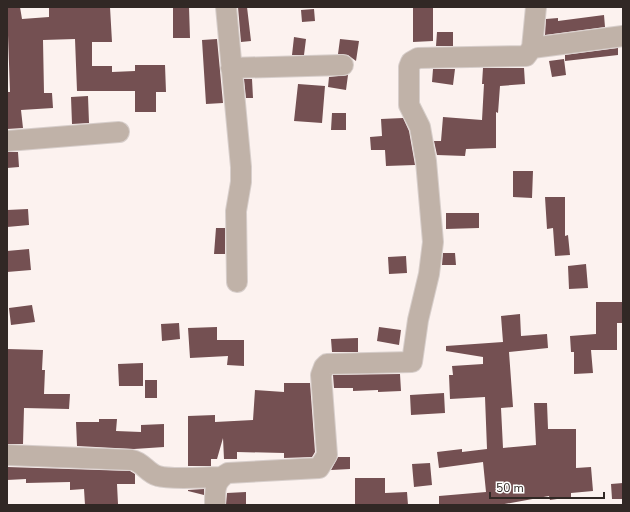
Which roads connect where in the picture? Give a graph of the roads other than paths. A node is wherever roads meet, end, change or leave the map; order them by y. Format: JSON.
{"nodes":[{"id":1,"x":226,"y":7,"type":"edge"},
{"id":2,"x":536,"y":7,"type":"edge"},
{"id":3,"x":623,"y":36,"type":"edge"},
{"id":4,"x":532,"y":48,"type":"junction"},
{"id":5,"x":343,"y":65,"type":"dead end"},
{"id":6,"x":231,"y":68,"type":"junction"},
{"id":7,"x":119,"y":132,"type":"dead end"},
{"id":8,"x":7,"y":141,"type":"edge"},
{"id":9,"x":237,"y":282,"type":"dead end"},
{"id":10,"x":7,"y":455,"type":"edge"},
{"id":11,"x":220,"y":477,"type":"junction"},
{"id":12,"x":215,"y":505,"type":"edge"}],
"edges":[{"from":1,"to":6,"type":"street"},
{"from":2,"to":4,"type":"street"},
{"from":3,"to":4,"type":"street"},
{"from":4,"to":11,"type":"street"},
{"from":5,"to":6,"type":"street"},
{"from":6,"to":9,"type":"street"},
{"from":7,"to":8,"type":"street"},
{"from":10,"to":11,"type":"street"},
{"from":11,"to":12,"type":"street"}]}
